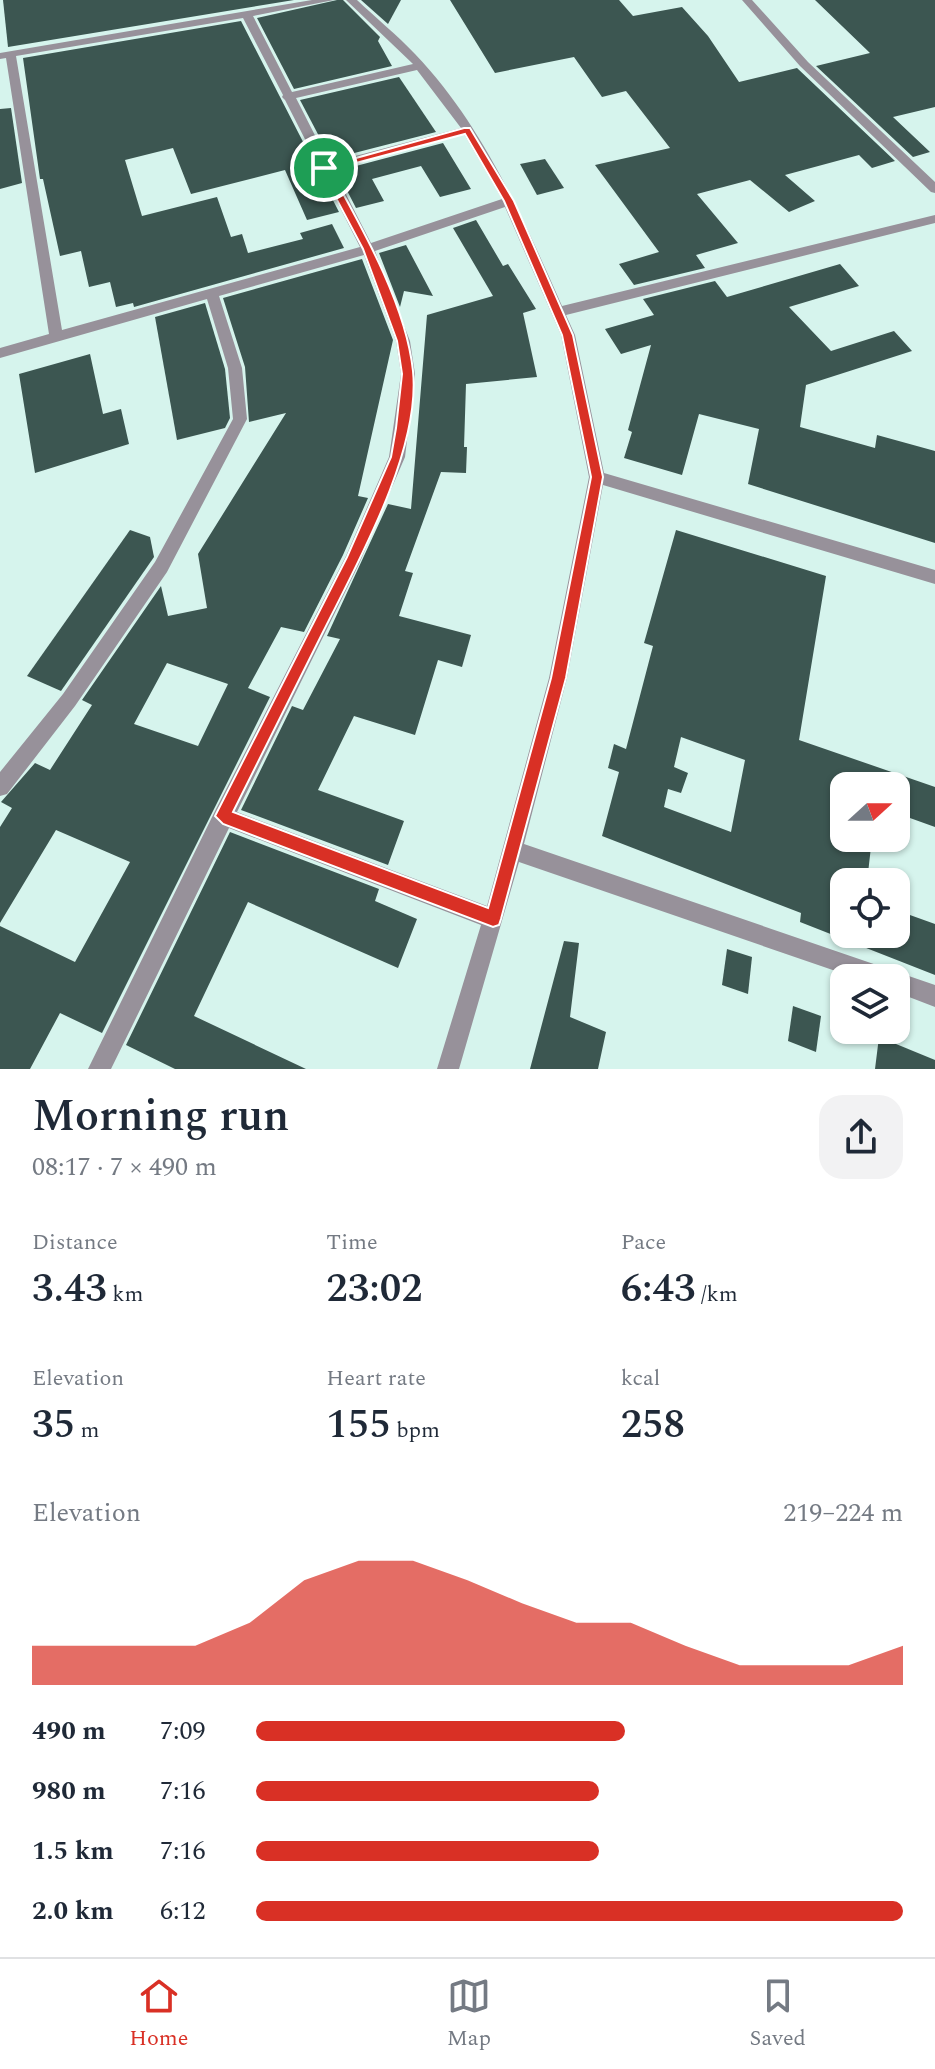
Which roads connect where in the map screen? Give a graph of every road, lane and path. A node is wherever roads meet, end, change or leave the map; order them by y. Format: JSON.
{"nodes":[{"id":1,"x":329,"y":0,"type":"edge"},
{"id":2,"x":351,"y":0,"type":"edge"},
{"id":3,"x":747,"y":0,"type":"edge"},
{"id":4,"x":247,"y":15,"type":"junction"},
{"id":5,"x":5,"y":56,"type":"edge"},
{"id":6,"x":420,"y":66,"type":"junction"},
{"id":7,"x":287,"y":97,"type":"junction"},
{"id":8,"x":467,"y":130,"type":"junction"},
{"id":9,"x":324,"y":168,"type":"junction"},
{"id":10,"x":935,"y":189,"type":"edge"},
{"id":11,"x":509,"y":201,"type":"junction"},
{"id":12,"x":935,"y":219,"type":"edge"},
{"id":13,"x":368,"y":249,"type":"junction"},
{"id":14,"x":212,"y":293,"type":"junction"},
{"id":15,"x":558,"y":312,"type":"junction"},
{"id":16,"x":56,"y":337,"type":"junction"},
{"id":17,"x":0,"y":353,"type":"edge"},
{"id":18,"x":597,"y":477,"type":"junction"},
{"id":19,"x":935,"y":577,"type":"edge"},
{"id":20,"x":0,"y":787,"type":"edge"},
{"id":21,"x":223,"y":816,"type":"junction"},
{"id":22,"x":512,"y":850,"type":"junction"},
{"id":23,"x":493,"y":919,"type":"junction"},
{"id":24,"x":846,"y":964,"type":"edge"},
{"id":25,"x":910,"y":986,"type":"edge"},
{"id":26,"x":935,"y":996,"type":"edge"},
{"id":27,"x":99,"y":1069,"type":"edge"},
{"id":28,"x":448,"y":1069,"type":"edge"}],
"edges":[{"from":1,"to":4,"type":"street"},
{"from":2,"to":6,"type":"street"},
{"from":3,"to":10,"type":"street"},
{"from":4,"to":5,"type":"street"},
{"from":4,"to":7,"type":"street"},
{"from":5,"to":16,"type":"street"},
{"from":6,"to":7,"type":"street"},
{"from":6,"to":8,"type":"street"},
{"from":7,"to":9,"type":"street"},
{"from":8,"to":9,"type":"street"},
{"from":8,"to":11,"type":"street"},
{"from":9,"to":13,"type":"street"},
{"from":11,"to":13,"type":"street"},
{"from":11,"to":15,"type":"street"},
{"from":12,"to":15,"type":"street"},
{"from":13,"to":14,"type":"street"},
{"from":13,"to":21,"type":"street"},
{"from":14,"to":16,"type":"street"},
{"from":14,"to":20,"type":"street"},
{"from":15,"to":18,"type":"street"},
{"from":16,"to":17,"type":"street"},
{"from":18,"to":19,"type":"street"},
{"from":18,"to":22,"type":"street"},
{"from":21,"to":23,"type":"street"},
{"from":21,"to":27,"type":"street"},
{"from":22,"to":23,"type":"street"},
{"from":22,"to":24,"type":"street"},
{"from":23,"to":28,"type":"street"},
{"from":25,"to":26,"type":"street"}]}
